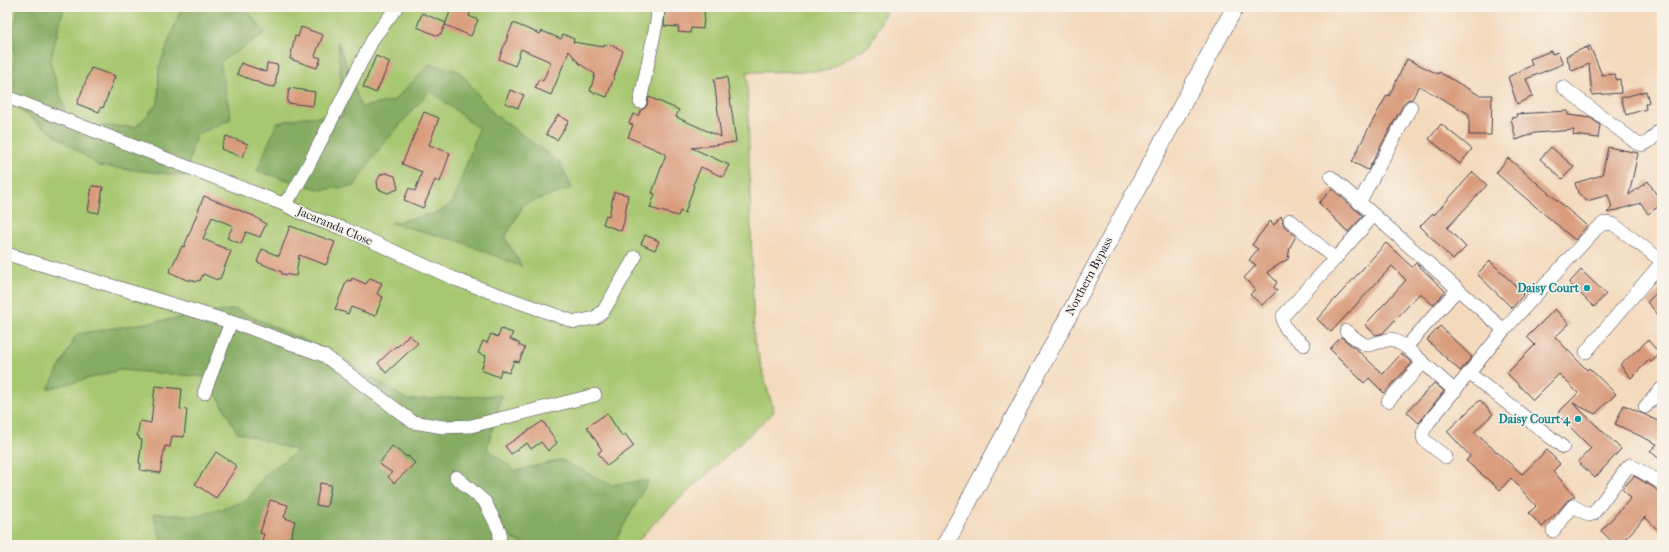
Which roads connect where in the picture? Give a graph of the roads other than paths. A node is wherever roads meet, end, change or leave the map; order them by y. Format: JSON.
{"nodes":[{"id":1,"x":397,"y":7,"type":"edge"},
{"id":2,"x":656,"y":7,"type":"edge"},
{"id":3,"x":1234,"y":7,"type":"edge"},
{"id":4,"x":1562,"y":87,"type":"dead end"},
{"id":5,"x":7,"y":97,"type":"edge"},
{"id":6,"x":640,"y":102,"type":"dead end"},
{"id":7,"x":1411,"y":107,"type":"dead end"},
{"id":8,"x":1662,"y":127,"type":"edge"},
{"id":9,"x":1331,"y":177,"type":"dead end"},
{"id":10,"x":1359,"y":202,"type":"junction"},
{"id":11,"x":283,"y":204,"type":"junction"},
{"id":12,"x":1374,"y":215,"type":"junction"},
{"id":13,"x":1290,"y":220,"type":"dead end"},
{"id":14,"x":7,"y":254,"type":"edge"},
{"id":15,"x":635,"y":257,"type":"dead end"},
{"id":16,"x":1335,"y":259,"type":"junction"},
{"id":17,"x":1662,"y":262,"type":"edge"},
{"id":18,"x":1457,"y":290,"type":"junction"},
{"id":19,"x":231,"y":322,"type":"junction"},
{"id":20,"x":1504,"y":330,"type":"junction"},
{"id":21,"x":1346,"y":331,"type":"dead end"},
{"id":22,"x":1304,"y":344,"type":"dead end"},
{"id":23,"x":1406,"y":347,"type":"junction"},
{"id":24,"x":1586,"y":352,"type":"dead end"},
{"id":25,"x":1423,"y":363,"type":"junction"},
{"id":26,"x":1470,"y":374,"type":"junction"},
{"id":27,"x":1662,"y":388,"type":"edge"},
{"id":28,"x":1455,"y":391,"type":"junction"},
{"id":29,"x":204,"y":393,"type":"dead end"},
{"id":30,"x":595,"y":395,"type":"dead end"},
{"id":31,"x":1388,"y":401,"type":"dead end"},
{"id":32,"x":1645,"y":407,"type":"dead end"},
{"id":33,"x":1562,"y":448,"type":"dead end"},
{"id":34,"x":1446,"y":457,"type":"dead end"},
{"id":35,"x":456,"y":476,"type":"dead end"},
{"id":36,"x":1662,"y":483,"type":"edge"},
{"id":37,"x":1553,"y":531,"type":"dead end"},
{"id":38,"x":499,"y":545,"type":"edge"},
{"id":39,"x":945,"y":545,"type":"edge"}],
"edges":[{"from":1,"to":11,"type":"street"},
{"from":2,"to":6,"type":"street"},
{"from":3,"to":39,"type":"main road","name":"Northern Bypass"},
{"from":4,"to":8,"type":"street"},
{"from":5,"to":11,"type":"street","name":"Jacaranda Close"},
{"from":7,"to":10,"type":"street"},
{"from":9,"to":10,"type":"street"},
{"from":10,"to":12,"type":"street"},
{"from":11,"to":15,"type":"street","name":"Jacaranda Close"},
{"from":12,"to":16,"type":"street"},
{"from":12,"to":18,"type":"street"},
{"from":13,"to":16,"type":"street"},
{"from":14,"to":19,"type":"street"},
{"from":16,"to":22,"type":"street"},
{"from":17,"to":20,"type":"street"},
{"from":17,"to":24,"type":"street"},
{"from":18,"to":20,"type":"street"},
{"from":18,"to":23,"type":"street"},
{"from":19,"to":29,"type":"street"},
{"from":19,"to":30,"type":"street"},
{"from":20,"to":26,"type":"street"},
{"from":21,"to":23,"type":"street"},
{"from":23,"to":25,"type":"street"},
{"from":25,"to":28,"type":"street"},
{"from":25,"to":31,"type":"street"},
{"from":26,"to":28,"type":"street"},
{"from":26,"to":33,"type":"street"},
{"from":27,"to":32,"type":"street"},
{"from":28,"to":34,"type":"street"},
{"from":35,"to":38,"type":"street"},
{"from":36,"to":37,"type":"street"}]}
